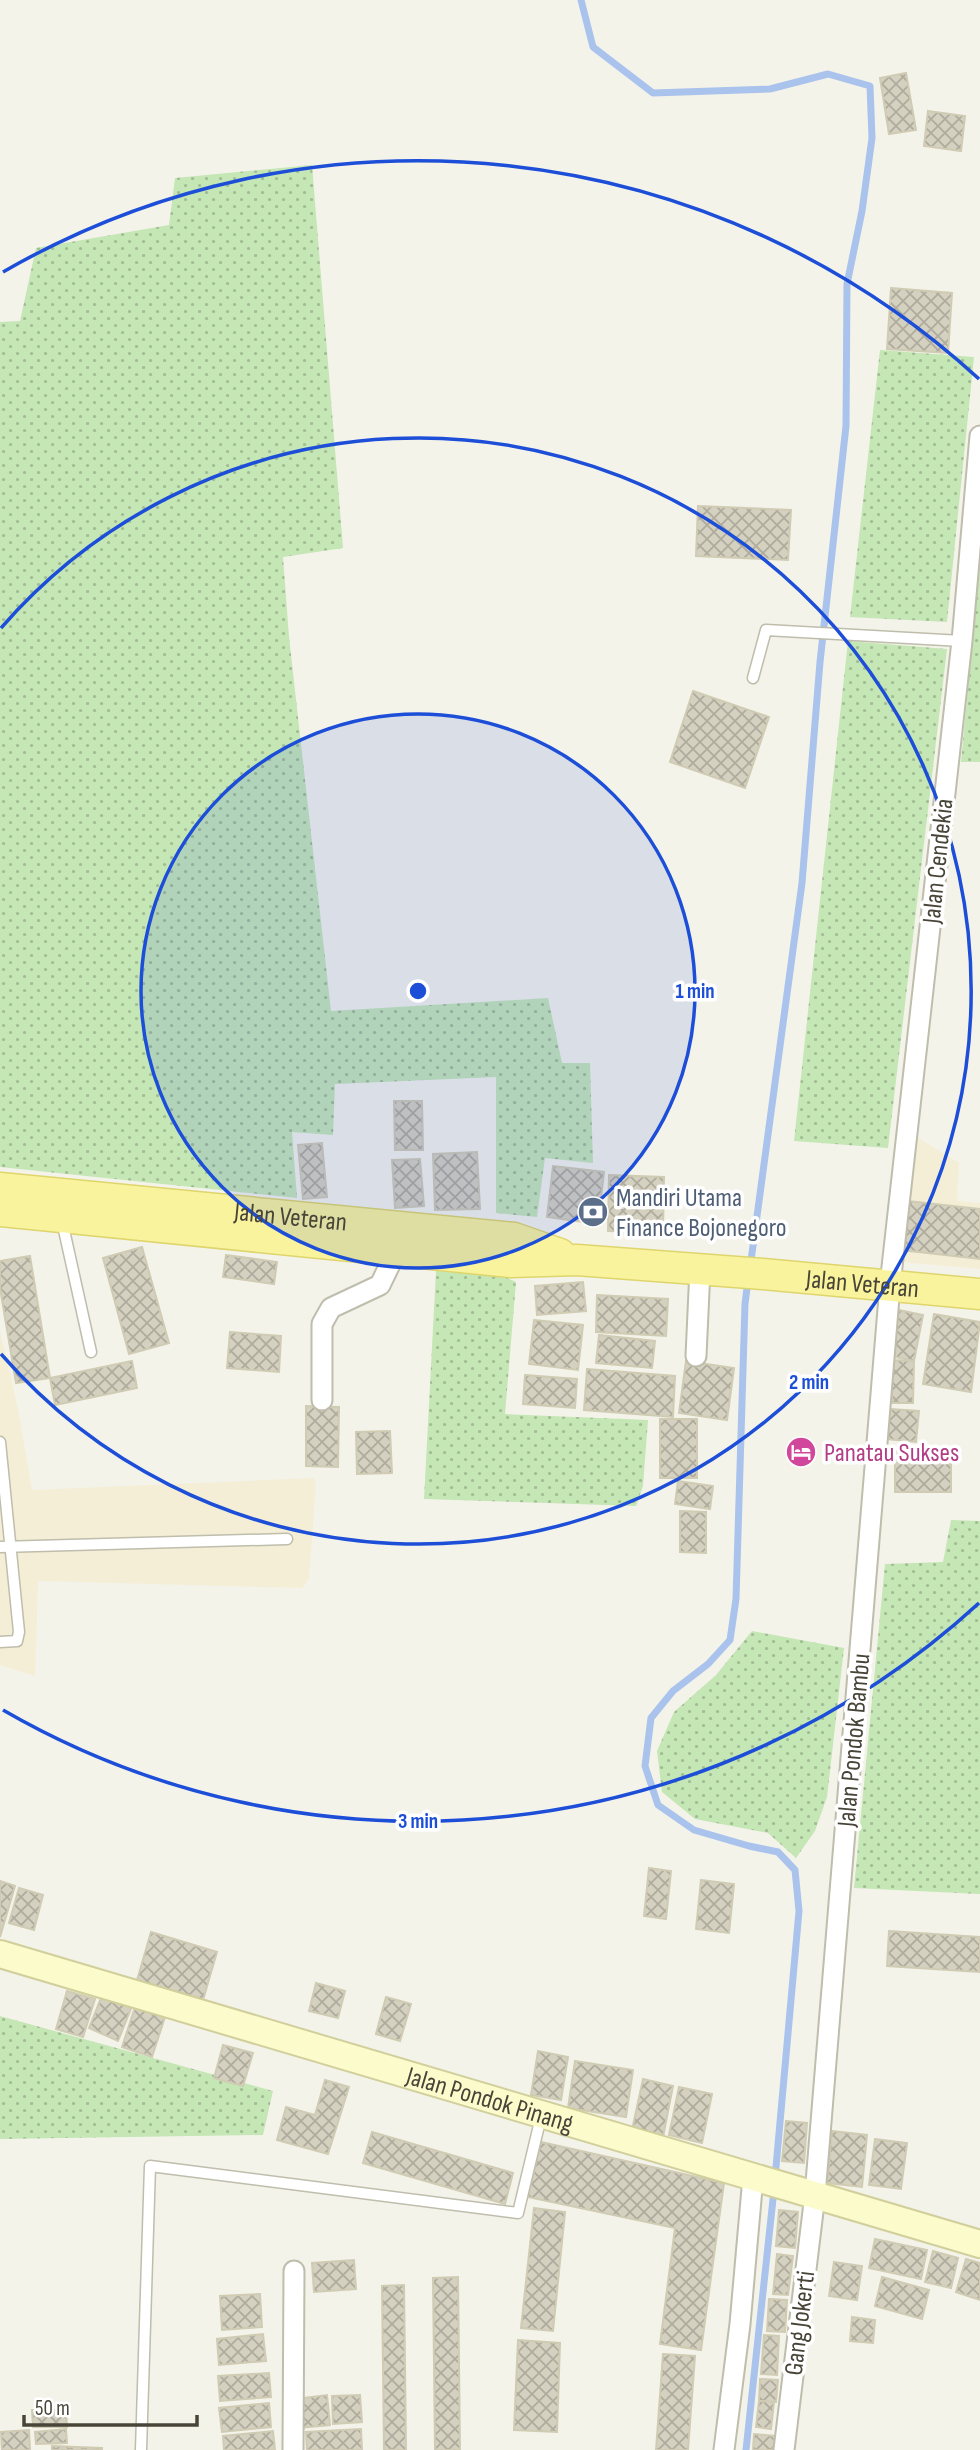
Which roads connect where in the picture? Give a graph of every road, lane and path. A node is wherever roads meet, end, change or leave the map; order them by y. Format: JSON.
{"nodes":[{"id":1,"x":980,"y":436,"type":"edge"},
{"id":2,"x":962,"y":641,"type":"junction"},
{"id":3,"x":753,"y":678,"type":"dead end"},
{"id":4,"x":0,"y":1188,"type":"edge"},
{"id":5,"x":0,"y":1211,"type":"edge"},
{"id":6,"x":61,"y":1217,"type":"junction"},
{"id":7,"x":397,"y":1250,"type":"junction"},
{"id":8,"x":577,"y":1260,"type":"junction"},
{"id":9,"x":706,"y":1269,"type":"junction"},
{"id":10,"x":890,"y":1285,"type":"junction"},
{"id":11,"x":980,"y":1294,"type":"edge"},
{"id":12,"x":91,"y":1352,"type":"dead end"},
{"id":13,"x":696,"y":1356,"type":"dead end"},
{"id":14,"x":322,"y":1400,"type":"dead end"},
{"id":15,"x":0,"y":1442,"type":"edge"},
{"id":16,"x":287,"y":1539,"type":"dead end"},
{"id":17,"x":5,"y":1547,"type":"edge"},
{"id":18,"x":0,"y":1642,"type":"edge"},
{"id":19,"x":0,"y":1954,"type":"edge"},
{"id":20,"x":542,"y":2115,"type":"junction"},
{"id":21,"x":755,"y":2178,"type":"junction"},
{"id":22,"x":803,"y":2192,"type":"junction"},
{"id":23,"x":980,"y":2244,"type":"edge"},
{"id":24,"x":294,"y":2271,"type":"dead end"},
{"id":25,"x":141,"y":2450,"type":"edge"},
{"id":26,"x":293,"y":2450,"type":"edge"},
{"id":27,"x":724,"y":2450,"type":"edge"},
{"id":28,"x":784,"y":2450,"type":"edge"}],
"edges":[{"from":1,"to":2,"type":"street","name":"Jalan Cendekia"},
{"from":2,"to":3,"type":"lane"},
{"from":2,"to":10,"type":"street","name":"Jalan Cendekia"},
{"from":4,"to":8,"type":"main road","name":"Jalan Veteran"},
{"from":5,"to":6,"type":"main road","name":"Jalan Veteran"},
{"from":6,"to":7,"type":"main road","name":"Jalan Veteran"},
{"from":6,"to":12,"type":"lane"},
{"from":7,"to":8,"type":"main road","name":"Jalan Veteran"},
{"from":7,"to":14,"type":"street"},
{"from":8,"to":9,"type":"main road","name":"Jalan Veteran"},
{"from":9,"to":10,"type":"main road","name":"Jalan Veteran"},
{"from":9,"to":13,"type":"street"},
{"from":10,"to":11,"type":"main road","name":"Jalan Veteran"},
{"from":10,"to":22,"type":"street","name":"Jalan Pondok Bambu"},
{"from":15,"to":17,"type":"lane"},
{"from":16,"to":17,"type":"lane"},
{"from":17,"to":18,"type":"lane"},
{"from":19,"to":20,"type":"street","name":"Jalan Pondok Pinang"},
{"from":20,"to":21,"type":"street","name":"Jalan Pondok Pinang"},
{"from":20,"to":25,"type":"lane"},
{"from":21,"to":22,"type":"street","name":"Jalan Pondok Pinang"},
{"from":21,"to":27,"type":"street"},
{"from":22,"to":23,"type":"street","name":"Jalan Pondok Pinang"},
{"from":22,"to":28,"type":"street","name":"Gang Jokerti"},
{"from":24,"to":26,"type":"street"}]}
